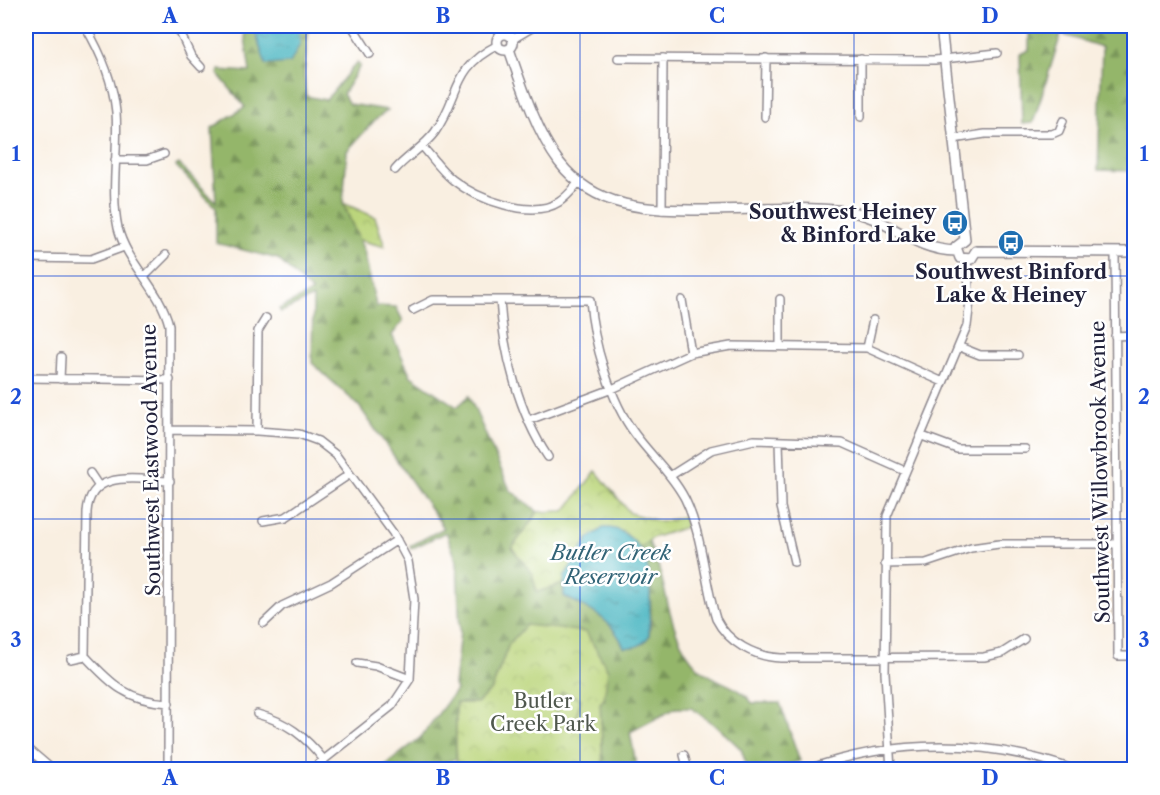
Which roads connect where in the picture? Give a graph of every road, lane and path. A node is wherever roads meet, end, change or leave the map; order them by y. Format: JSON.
{"nodes":[{"id":1,"x":85,"y":26,"type":"edge"},
{"id":2,"x":177,"y":26,"type":"edge"},
{"id":3,"x":352,"y":26,"type":"edge"},
{"id":4,"x":497,"y":26,"type":"edge"},
{"id":5,"x":535,"y":26,"type":"edge"},
{"id":6,"x":941,"y":26,"type":"edge"},
{"id":7,"x":502,"y":35,"type":"junction"},
{"id":8,"x":513,"y":39,"type":"junction"},
{"id":9,"x":498,"y":45,"type":"junction"},
{"id":10,"x":509,"y":49,"type":"junction"},
{"id":11,"x":997,"y":53,"type":"dead end"},
{"id":12,"x":370,"y":54,"type":"dead end"},
{"id":13,"x":618,"y":58,"type":"dead end"},
{"id":14,"x":663,"y":58,"type":"junction"},
{"id":15,"x":766,"y":58,"type":"junction"},
{"id":16,"x":945,"y":58,"type":"junction"},
{"id":17,"x":861,"y":59,"type":"junction"},
{"id":18,"x":201,"y":68,"type":"dead end"},
{"id":19,"x":765,"y":117,"type":"dead end"},
{"id":20,"x":861,"y":117,"type":"dead end"},
{"id":21,"x":1063,"y":121,"type":"dead end"},
{"id":22,"x":953,"y":139,"type":"junction"},
{"id":23,"x":26,"y":143,"type":"edge"},
{"id":24,"x":422,"y":146,"type":"junction"},
{"id":25,"x":28,"y":153,"type":"dead end"},
{"id":26,"x":164,"y":154,"type":"dead end"},
{"id":27,"x":115,"y":160,"type":"junction"},
{"id":28,"x":395,"y":170,"type":"dead end"},
{"id":29,"x":579,"y":182,"type":"junction"},
{"id":30,"x":662,"y":210,"type":"junction"},
{"id":31,"x":964,"y":240,"type":"junction"},
{"id":32,"x":124,"y":247,"type":"junction"},
{"id":33,"x":956,"y":251,"type":"junction"},
{"id":34,"x":976,"y":251,"type":"junction"},
{"id":35,"x":1115,"y":252,"type":"junction"},
{"id":36,"x":1134,"y":252,"type":"edge"},
{"id":37,"x":166,"y":255,"type":"dead end"},
{"id":38,"x":26,"y":258,"type":"edge"},
{"id":39,"x":967,"y":260,"type":"junction"},
{"id":40,"x":145,"y":276,"type":"junction"},
{"id":41,"x":780,"y":299,"type":"dead end"},
{"id":42,"x":500,"y":300,"type":"junction"},
{"id":43,"x":682,"y":300,"type":"dead end"},
{"id":44,"x":413,"y":310,"type":"dead end"},
{"id":45,"x":266,"y":318,"type":"dead end"},
{"id":46,"x":873,"y":320,"type":"dead end"},
{"id":47,"x":1134,"y":335,"type":"edge"},
{"id":48,"x":1115,"y":336,"type":"junction"},
{"id":49,"x":780,"y":346,"type":"junction"},
{"id":50,"x":960,"y":347,"type":"junction"},
{"id":51,"x":867,"y":348,"type":"junction"},
{"id":52,"x":691,"y":353,"type":"junction"},
{"id":53,"x":1018,"y":355,"type":"dead end"},
{"id":54,"x":61,"y":357,"type":"dead end"},
{"id":55,"x":26,"y":378,"type":"edge"},
{"id":56,"x":60,"y":379,"type":"junction"},
{"id":57,"x":170,"y":380,"type":"junction"},
{"id":58,"x":944,"y":382,"type":"junction"},
{"id":59,"x":612,"y":389,"type":"junction"},
{"id":60,"x":529,"y":420,"type":"junction"},
{"id":61,"x":170,"y":430,"type":"junction"},
{"id":62,"x":257,"y":431,"type":"junction"},
{"id":63,"x":922,"y":436,"type":"junction"},
{"id":64,"x":779,"y":441,"type":"junction"},
{"id":65,"x":1025,"y":449,"type":"dead end"},
{"id":66,"x":548,"y":457,"type":"dead end"},
{"id":67,"x":905,"y":471,"type":"junction"},
{"id":68,"x":90,"y":473,"type":"dead end"},
{"id":69,"x":350,"y":474,"type":"junction"},
{"id":70,"x":670,"y":476,"type":"junction"},
{"id":71,"x":170,"y":481,"type":"junction"},
{"id":72,"x":98,"y":485,"type":"junction"},
{"id":73,"x":263,"y":521,"type":"dead end"},
{"id":74,"x":397,"y":540,"type":"junction"},
{"id":75,"x":1117,"y":544,"type":"junction"},
{"id":76,"x":794,"y":562,"type":"dead end"},
{"id":77,"x":885,"y":564,"type":"junction"},
{"id":78,"x":264,"y":623,"type":"dead end"},
{"id":79,"x":1024,"y":639,"type":"dead end"},
{"id":80,"x":85,"y":656,"type":"junction"},
{"id":81,"x":885,"y":656,"type":"junction"},
{"id":82,"x":1134,"y":656,"type":"edge"},
{"id":83,"x":71,"y":659,"type":"dead end"},
{"id":84,"x":357,"y":663,"type":"dead end"},
{"id":85,"x":410,"y":679,"type":"junction"},
{"id":86,"x":169,"y":702,"type":"junction"},
{"id":87,"x":258,"y":714,"type":"dead end"},
{"id":88,"x":26,"y":747,"type":"edge"},
{"id":89,"x":889,"y":748,"type":"junction"},
{"id":90,"x":684,"y":755,"type":"dead end"},
{"id":91,"x":324,"y":760,"type":"junction"},
{"id":92,"x":53,"y":770,"type":"edge"},
{"id":93,"x":168,"y":770,"type":"edge"},
{"id":94,"x":312,"y":770,"type":"edge"},
{"id":95,"x":688,"y":770,"type":"edge"},
{"id":96,"x":806,"y":770,"type":"edge"},
{"id":97,"x":891,"y":770,"type":"edge"},
{"id":98,"x":1075,"y":770,"type":"edge"}],
"edges":[{"from":1,"to":27,"type":"street","name":"Southwest Eastwood Avenue"},
{"from":2,"to":18,"type":"street"},
{"from":3,"to":12,"type":"street"},
{"from":4,"to":7,"type":"street"},
{"from":5,"to":8,"type":"street"},
{"from":6,"to":16,"type":"street"},
{"from":7,"to":8,"type":"street"},
{"from":7,"to":9,"type":"street"},
{"from":8,"to":10,"type":"street"},
{"from":9,"to":10,"type":"street"},
{"from":9,"to":24,"type":"street"},
{"from":10,"to":29,"type":"street"},
{"from":11,"to":16,"type":"street"},
{"from":13,"to":14,"type":"street"},
{"from":14,"to":15,"type":"street"},
{"from":14,"to":30,"type":"street"},
{"from":15,"to":17,"type":"street"},
{"from":15,"to":19,"type":"street"},
{"from":16,"to":17,"type":"street"},
{"from":16,"to":22,"type":"street"},
{"from":17,"to":20,"type":"street"},
{"from":21,"to":22,"type":"street"},
{"from":22,"to":31,"type":"street"},
{"from":23,"to":25,"type":"street"},
{"from":24,"to":28,"type":"street"},
{"from":24,"to":29,"type":"street"},
{"from":26,"to":27,"type":"street"},
{"from":27,"to":32,"type":"street","name":"Southwest Eastwood Avenue"},
{"from":29,"to":30,"type":"street"},
{"from":30,"to":33,"type":"street"},
{"from":31,"to":33,"type":"street"},
{"from":31,"to":34,"type":"street"},
{"from":32,"to":38,"type":"street"},
{"from":32,"to":40,"type":"street","name":"Southwest Eastwood Avenue"},
{"from":33,"to":39,"type":"street"},
{"from":34,"to":35,"type":"street"},
{"from":34,"to":39,"type":"street"},
{"from":35,"to":36,"type":"street"},
{"from":35,"to":48,"type":"street","name":"Southwest Willowbrook Avenue"},
{"from":37,"to":40,"type":"street"},
{"from":39,"to":50,"type":"street"},
{"from":40,"to":57,"type":"street","name":"Southwest Eastwood Avenue"},
{"from":41,"to":49,"type":"street"},
{"from":42,"to":44,"type":"street"},
{"from":42,"to":59,"type":"street"},
{"from":42,"to":60,"type":"street"},
{"from":43,"to":52,"type":"street"},
{"from":45,"to":62,"type":"street"},
{"from":46,"to":51,"type":"street"},
{"from":47,"to":48,"type":"street"},
{"from":48,"to":75,"type":"street","name":"Southwest Willowbrook Avenue"},
{"from":49,"to":51,"type":"street"},
{"from":49,"to":52,"type":"street"},
{"from":50,"to":53,"type":"street"},
{"from":50,"to":58,"type":"street"},
{"from":51,"to":58,"type":"street"},
{"from":52,"to":59,"type":"street"},
{"from":54,"to":56,"type":"street"},
{"from":55,"to":56,"type":"street"},
{"from":56,"to":57,"type":"street"},
{"from":57,"to":61,"type":"street","name":"Southwest Eastwood Avenue"},
{"from":58,"to":63,"type":"street"},
{"from":59,"to":60,"type":"street"},
{"from":59,"to":70,"type":"street"},
{"from":60,"to":66,"type":"street"},
{"from":61,"to":62,"type":"street"},
{"from":61,"to":71,"type":"street","name":"Southwest Eastwood Avenue"},
{"from":62,"to":69,"type":"street"},
{"from":63,"to":65,"type":"street"},
{"from":63,"to":67,"type":"street"},
{"from":64,"to":67,"type":"street"},
{"from":64,"to":70,"type":"street"},
{"from":64,"to":76,"type":"street"},
{"from":67,"to":77,"type":"street"},
{"from":68,"to":72,"type":"street"},
{"from":69,"to":73,"type":"street"},
{"from":69,"to":74,"type":"street"},
{"from":70,"to":81,"type":"street"},
{"from":71,"to":72,"type":"street"},
{"from":71,"to":86,"type":"street","name":"Southwest Eastwood Avenue"},
{"from":72,"to":80,"type":"street"},
{"from":74,"to":78,"type":"street"},
{"from":74,"to":85,"type":"street"},
{"from":75,"to":77,"type":"street"},
{"from":75,"to":82,"type":"street","name":"Southwest Willowbrook Avenue"},
{"from":77,"to":81,"type":"street"},
{"from":79,"to":81,"type":"street"},
{"from":80,"to":83,"type":"street"},
{"from":80,"to":86,"type":"street"},
{"from":81,"to":89,"type":"street"},
{"from":84,"to":85,"type":"street"},
{"from":85,"to":91,"type":"street"},
{"from":86,"to":93,"type":"street","name":"Southwest Eastwood Avenue"},
{"from":87,"to":91,"type":"street"},
{"from":88,"to":92,"type":"street"},
{"from":89,"to":96,"type":"street"},
{"from":89,"to":97,"type":"street"},
{"from":89,"to":98,"type":"street"},
{"from":90,"to":95,"type":"street"},
{"from":91,"to":94,"type":"street"}]}
